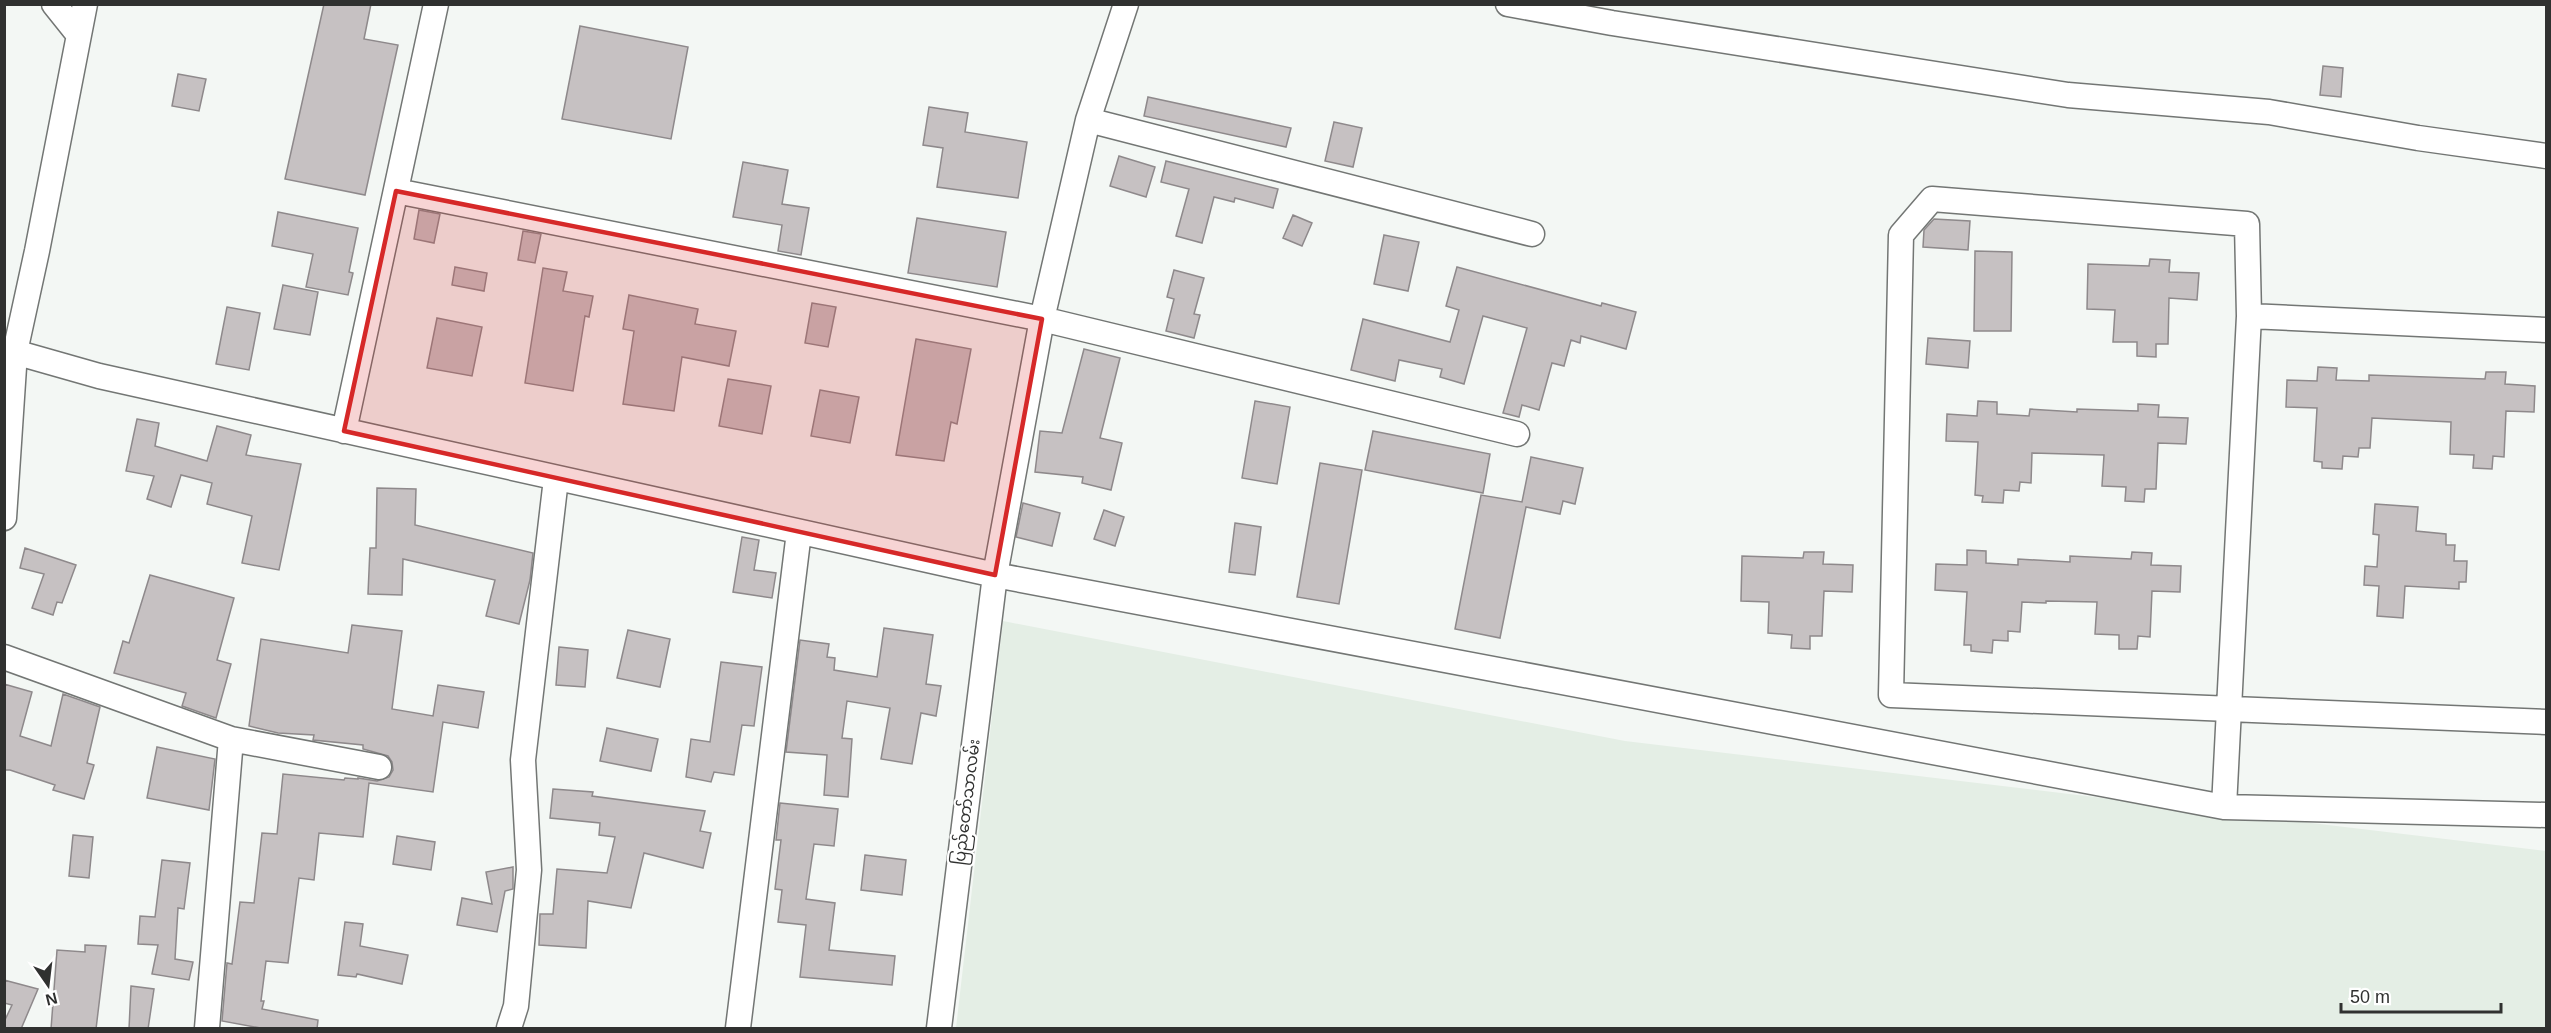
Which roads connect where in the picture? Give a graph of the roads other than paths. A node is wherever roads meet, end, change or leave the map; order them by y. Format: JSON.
{"nodes":[{"id":1,"x":54,"y":4,"type":"edge"},
{"id":2,"x":85,"y":4,"type":"edge"},
{"id":3,"x":436,"y":4,"type":"edge"},
{"id":4,"x":1126,"y":4,"type":"edge"},
{"id":5,"x":1508,"y":4,"type":"edge"},
{"id":6,"x":1616,"y":14,"type":"edge"},
{"id":7,"x":78,"y":34,"type":"junction"},
{"id":8,"x":1088,"y":120,"type":"junction"},
{"id":9,"x":2547,"y":156,"type":"edge"},
{"id":10,"x":396,"y":191,"type":"junction"},
{"id":11,"x":1532,"y":234,"type":"dead end"},
{"id":12,"x":2249,"y":316,"type":"junction"},
{"id":13,"x":1042,"y":319,"type":"junction"},
{"id":14,"x":2547,"y":330,"type":"edge"},
{"id":15,"x":10,"y":351,"type":"edge"},
{"id":16,"x":344,"y":431,"type":"junction"},
{"id":17,"x":1517,"y":434,"type":"dead end"},
{"id":18,"x":556,"y":479,"type":"junction"},
{"id":19,"x":4,"y":518,"type":"edge"},
{"id":20,"x":799,"y":532,"type":"junction"},
{"id":21,"x":994,"y":575,"type":"junction"},
{"id":22,"x":4,"y":657,"type":"edge"},
{"id":23,"x":2229,"y":709,"type":"junction"},
{"id":24,"x":2547,"y":722,"type":"edge"},
{"id":25,"x":231,"y":739,"type":"junction"},
{"id":26,"x":379,"y":766,"type":"dead end"},
{"id":27,"x":2224,"y":807,"type":"junction"},
{"id":28,"x":2547,"y":815,"type":"edge"},
{"id":29,"x":207,"y":1029,"type":"edge"},
{"id":30,"x":509,"y":1029,"type":"edge"},
{"id":31,"x":738,"y":1029,"type":"edge"},
{"id":32,"x":939,"y":1029,"type":"edge"}],
"edges":[{"from":1,"to":7,"type":"street"},
{"from":2,"to":7,"type":"street"},
{"from":3,"to":10,"type":"street"},
{"from":4,"to":8,"type":"street","name":"ပြည်တော်သာလမ်း"},
{"from":5,"to":6,"type":"street"},
{"from":6,"to":9,"type":"street"},
{"from":7,"to":15,"type":"street"},
{"from":8,"to":11,"type":"street"},
{"from":8,"to":13,"type":"street","name":"ပြည်တော်သာလမ်း"},
{"from":10,"to":13,"type":"street"},
{"from":10,"to":16,"type":"street"},
{"from":12,"to":14,"type":"street"},
{"from":12,"to":23,"type":"street"},
{"from":12,"to":23,"type":"street"},
{"from":13,"to":17,"type":"street"},
{"from":13,"to":21,"type":"street","name":"ပြည်တော်သာလမ်း"},
{"from":15,"to":16,"type":"street"},
{"from":15,"to":19,"type":"street"},
{"from":16,"to":18,"type":"street"},
{"from":18,"to":20,"type":"street"},
{"from":18,"to":30,"type":"street"},
{"from":20,"to":21,"type":"street"},
{"from":20,"to":31,"type":"street"},
{"from":21,"to":27,"type":"street"},
{"from":21,"to":32,"type":"street","name":"ပြည်တော်သာလမ်း"},
{"from":22,"to":25,"type":"street"},
{"from":23,"to":24,"type":"street"},
{"from":23,"to":27,"type":"street"},
{"from":25,"to":26,"type":"street"},
{"from":25,"to":29,"type":"street"},
{"from":27,"to":28,"type":"street"}]}
